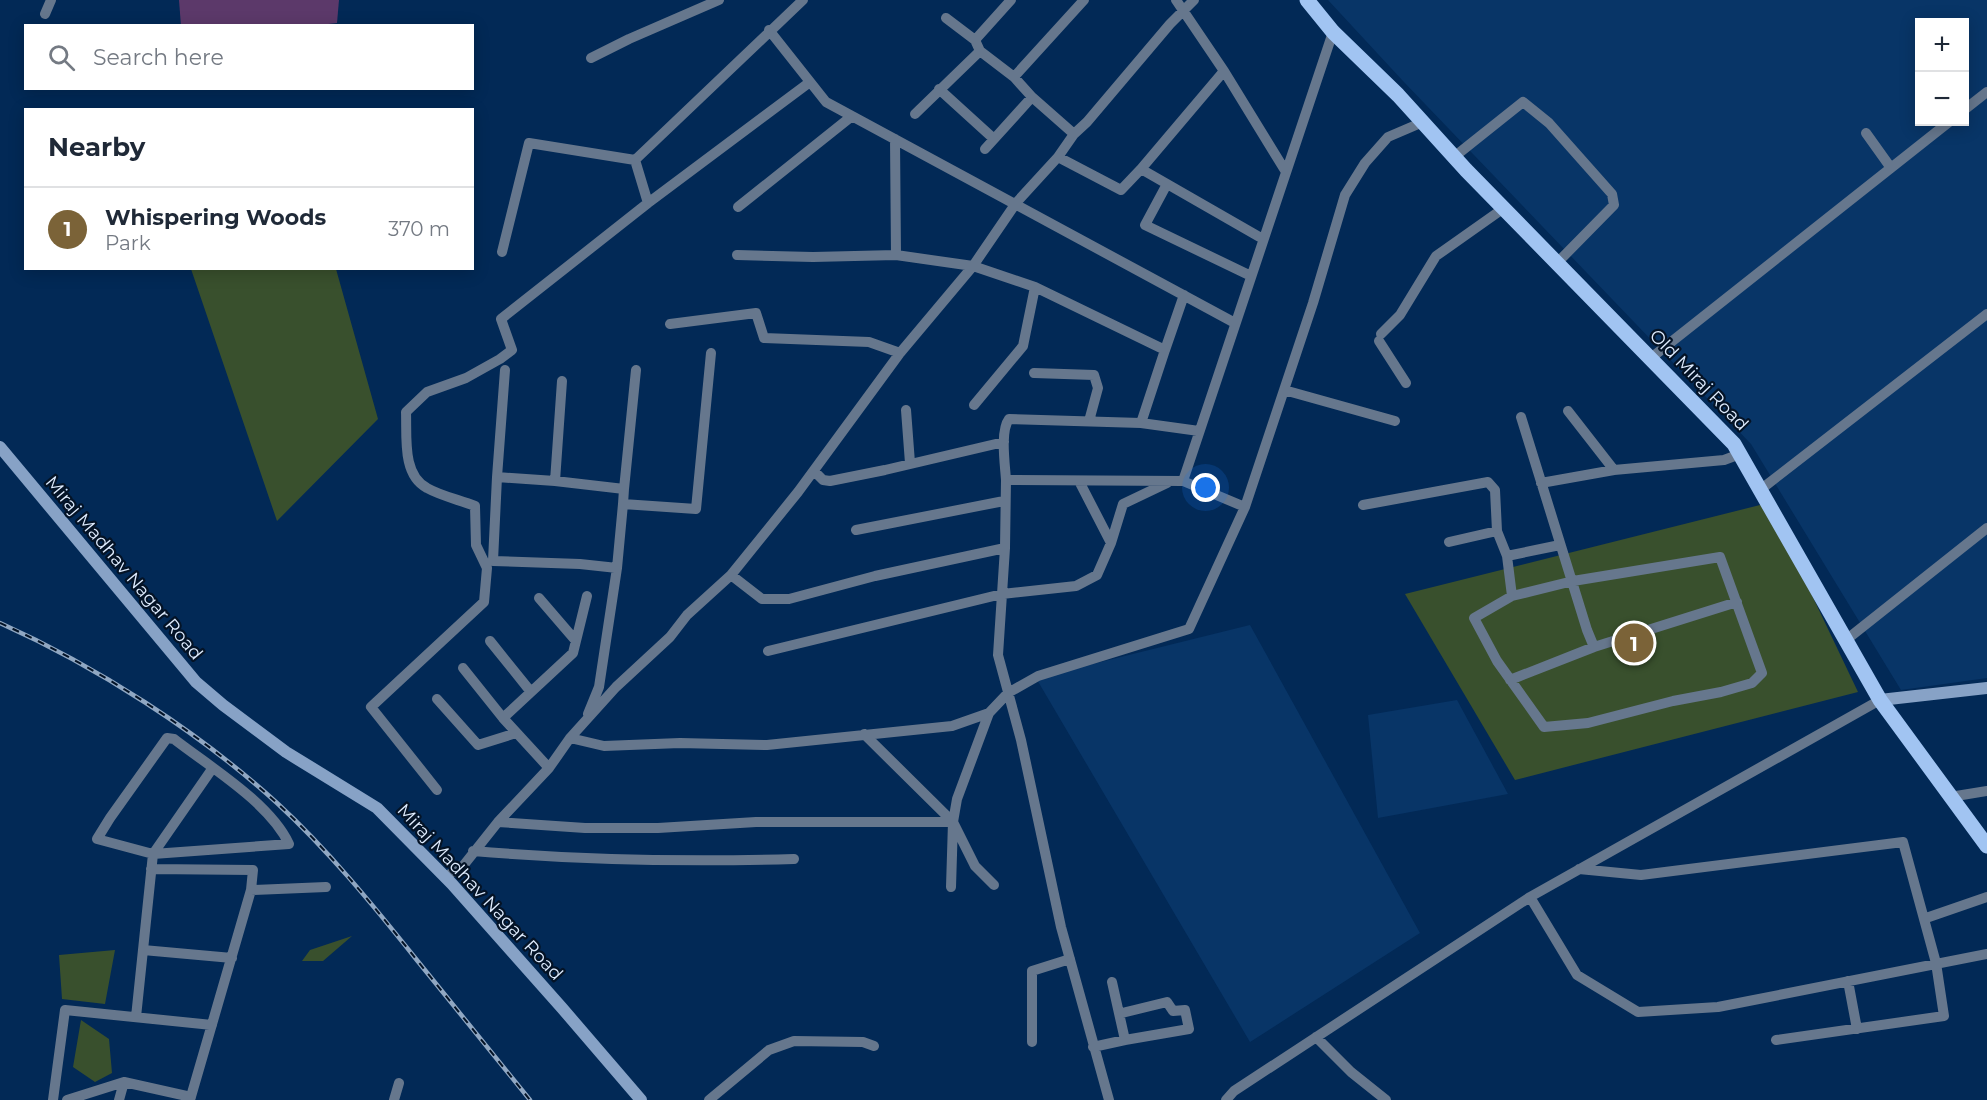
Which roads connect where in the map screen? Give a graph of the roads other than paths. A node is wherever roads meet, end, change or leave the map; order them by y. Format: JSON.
{"nodes":[{"id":1,"x":51,"y":0,"type":"edge"},
{"id":2,"x":719,"y":0,"type":"edge"},
{"id":3,"x":803,"y":0,"type":"edge"},
{"id":4,"x":1011,"y":0,"type":"edge"},
{"id":5,"x":1084,"y":0,"type":"edge"},
{"id":6,"x":1176,"y":0,"type":"edge"},
{"id":7,"x":1194,"y":0,"type":"edge"},
{"id":8,"x":1307,"y":0,"type":"edge"},
{"id":9,"x":1184,"y":10,"type":"junction"},
{"id":10,"x":45,"y":14,"type":"dead end"},
{"id":11,"x":946,"y":18,"type":"dead end"},
{"id":12,"x":769,"y":30,"type":"junction"},
{"id":13,"x":1333,"y":32,"type":"junction"},
{"id":14,"x":977,"y":46,"type":"junction"},
{"id":15,"x":591,"y":58,"type":"dead end"},
{"id":16,"x":1224,"y":71,"type":"junction"},
{"id":17,"x":1014,"y":77,"type":"junction"},
{"id":18,"x":810,"y":82,"type":"junction"},
{"id":19,"x":939,"y":89,"type":"junction"},
{"id":20,"x":1987,"y":92,"type":"edge"},
{"id":21,"x":1032,"y":96,"type":"junction"},
{"id":22,"x":1969,"y":107,"type":"edge"},
{"id":23,"x":915,"y":114,"type":"dead end"},
{"id":24,"x":852,"y":116,"type":"junction"},
{"id":25,"x":1423,"y":122,"type":"junction"},
{"id":26,"x":1944,"y":126,"type":"edge"},
{"id":27,"x":1866,"y":133,"type":"dead end"},
{"id":28,"x":1074,"y":134,"type":"junction"},
{"id":29,"x":895,"y":139,"type":"junction"},
{"id":30,"x":994,"y":139,"type":"junction"},
{"id":31,"x":986,"y":149,"type":"dead end"},
{"id":32,"x":1058,"y":157,"type":"junction"},
{"id":33,"x":1454,"y":157,"type":"junction"},
{"id":34,"x":635,"y":160,"type":"junction"},
{"id":35,"x":1891,"y":168,"type":"junction"},
{"id":36,"x":1141,"y":169,"type":"junction"},
{"id":37,"x":1286,"y":172,"type":"junction"},
{"id":38,"x":1167,"y":184,"type":"junction"},
{"id":39,"x":648,"y":203,"type":"junction"},
{"id":40,"x":1016,"y":203,"type":"junction"},
{"id":41,"x":738,"y":207,"type":"dead end"},
{"id":42,"x":1504,"y":208,"type":"junction"},
{"id":43,"x":1263,"y":239,"type":"junction"},
{"id":44,"x":502,"y":252,"type":"dead end"},
{"id":45,"x":737,"y":255,"type":"dead end"},
{"id":46,"x":896,"y":255,"type":"junction"},
{"id":47,"x":1557,"y":263,"type":"junction"},
{"id":48,"x":973,"y":266,"type":"junction"},
{"id":49,"x":1251,"y":276,"type":"junction"},
{"id":50,"x":1035,"y":287,"type":"junction"},
{"id":51,"x":1184,"y":296,"type":"junction"},
{"id":52,"x":1987,"y":314,"type":"edge"},
{"id":53,"x":1235,"y":323,"type":"junction"},
{"id":54,"x":670,"y":324,"type":"dead end"},
{"id":55,"x":1166,"y":350,"type":"junction"},
{"id":56,"x":711,"y":352,"type":"dead end"},
{"id":57,"x":900,"y":353,"type":"junction"},
{"id":58,"x":1651,"y":358,"type":"junction"},
{"id":59,"x":505,"y":370,"type":"dead end"},
{"id":60,"x":636,"y":370,"type":"dead end"},
{"id":61,"x":1034,"y":373,"type":"dead end"},
{"id":62,"x":562,"y":381,"type":"dead end"},
{"id":63,"x":1406,"y":383,"type":"dead end"},
{"id":64,"x":1284,"y":390,"type":"junction"},
{"id":65,"x":974,"y":405,"type":"dead end"},
{"id":66,"x":906,"y":410,"type":"dead end"},
{"id":67,"x":1568,"y":411,"type":"dead end"},
{"id":68,"x":1521,"y":417,"type":"dead end"},
{"id":69,"x":1089,"y":421,"type":"junction"},
{"id":70,"x":1395,"y":421,"type":"dead end"},
{"id":71,"x":1141,"y":423,"type":"junction"},
{"id":72,"x":1199,"y":431,"type":"junction"},
{"id":73,"x":1004,"y":442,"type":"junction"},
{"id":74,"x":0,"y":447,"type":"edge"},
{"id":75,"x":1740,"y":454,"type":"junction"},
{"id":76,"x":910,"y":463,"type":"junction"},
{"id":77,"x":1614,"y":470,"type":"junction"},
{"id":78,"x":814,"y":471,"type":"junction"},
{"id":79,"x":497,"y":477,"type":"junction"},
{"id":80,"x":1006,"y":480,"type":"junction"},
{"id":81,"x":555,"y":481,"type":"junction"},
{"id":82,"x":1079,"y":481,"type":"junction"},
{"id":83,"x":1177,"y":481,"type":"junction"},
{"id":84,"x":1541,"y":483,"type":"junction"},
{"id":85,"x":624,"y":489,"type":"junction"},
{"id":86,"x":1761,"y":490,"type":"junction"},
{"id":87,"x":1004,"y":501,"type":"junction"},
{"id":88,"x":623,"y":504,"type":"junction"},
{"id":89,"x":1363,"y":505,"type":"dead end"},
{"id":90,"x":1245,"y":507,"type":"junction"},
{"id":91,"x":1987,"y":528,"type":"edge"},
{"id":92,"x":856,"y":530,"type":"dead end"},
{"id":93,"x":1497,"y":531,"type":"junction"},
{"id":94,"x":1449,"y":542,"type":"dead end"},
{"id":95,"x":1111,"y":543,"type":"junction"},
{"id":96,"x":1560,"y":545,"type":"junction"},
{"id":97,"x":1005,"y":548,"type":"junction"},
{"id":98,"x":1507,"y":556,"type":"junction"},
{"id":99,"x":617,"y":568,"type":"junction"},
{"id":100,"x":731,"y":575,"type":"junction"},
{"id":101,"x":1573,"y":581,"type":"junction"},
{"id":102,"x":1002,"y":594,"type":"junction"},
{"id":103,"x":587,"y":596,"type":"dead end"},
{"id":104,"x":1512,"y":596,"type":"junction"},
{"id":105,"x":539,"y":598,"type":"dead end"},
{"id":106,"x":1737,"y":602,"type":"junction"},
{"id":107,"x":576,"y":640,"type":"junction"},
{"id":108,"x":1846,"y":640,"type":"junction"},
{"id":109,"x":489,"y":641,"type":"dead end"},
{"id":110,"x":1594,"y":646,"type":"junction"},
{"id":111,"x":768,"y":651,"type":"dead end"},
{"id":112,"x":463,"y":668,"type":"dead end"},
{"id":113,"x":1510,"y":680,"type":"junction"},
{"id":114,"x":1987,"y":688,"type":"edge"},
{"id":115,"x":531,"y":692,"type":"junction"},
{"id":116,"x":1008,"y":693,"type":"junction"},
{"id":117,"x":437,"y":699,"type":"dead end"},
{"id":118,"x":1880,"y":699,"type":"junction"},
{"id":119,"x":988,"y":713,"type":"junction"},
{"id":120,"x":503,"y":718,"type":"junction"},
{"id":121,"x":586,"y":720,"type":"junction"},
{"id":122,"x":516,"y":733,"type":"junction"},
{"id":123,"x":864,"y":734,"type":"junction"},
{"id":124,"x":570,"y":738,"type":"junction"},
{"id":125,"x":549,"y":768,"type":"junction"},
{"id":126,"x":212,"y":769,"type":"junction"},
{"id":127,"x":437,"y":790,"type":"dead end"},
{"id":128,"x":1987,"y":791,"type":"edge"},
{"id":129,"x":1950,"y":796,"type":"junction"},
{"id":130,"x":498,"y":822,"type":"junction"},
{"id":131,"x":954,"y":822,"type":"junction"},
{"id":132,"x":1986,"y":843,"type":"edge"},
{"id":133,"x":473,"y":851,"type":"junction"},
{"id":134,"x":153,"y":854,"type":"junction"},
{"id":135,"x":794,"y":859,"type":"dead end"},
{"id":136,"x":151,"y":869,"type":"junction"},
{"id":137,"x":1579,"y":869,"type":"junction"},
{"id":138,"x":445,"y":877,"type":"junction"},
{"id":139,"x":994,"y":885,"type":"dead end"},
{"id":140,"x":326,"y":887,"type":"dead end"},
{"id":141,"x":951,"y":887,"type":"dead end"},
{"id":142,"x":252,"y":890,"type":"junction"},
{"id":143,"x":1530,"y":897,"type":"junction"},
{"id":144,"x":1987,"y":897,"type":"edge"},
{"id":145,"x":1929,"y":917,"type":"dead end"},
{"id":146,"x":142,"y":950,"type":"junction"},
{"id":147,"x":1987,"y":954,"type":"edge"},
{"id":148,"x":232,"y":958,"type":"junction"},
{"id":149,"x":1070,"y":959,"type":"junction"},
{"id":150,"x":1936,"y":963,"type":"junction"},
{"id":151,"x":1848,"y":981,"type":"junction"},
{"id":152,"x":1112,"y":982,"type":"dead end"},
{"id":153,"x":1122,"y":1013,"type":"dead end"},
{"id":154,"x":136,"y":1017,"type":"junction"},
{"id":155,"x":212,"y":1025,"type":"junction"},
{"id":156,"x":1857,"y":1029,"type":"junction"},
{"id":157,"x":1316,"y":1037,"type":"junction"},
{"id":158,"x":1125,"y":1040,"type":"junction"},
{"id":159,"x":1776,"y":1040,"type":"dead end"},
{"id":160,"x":1032,"y":1042,"type":"dead end"},
{"id":161,"x":874,"y":1046,"type":"dead end"},
{"id":162,"x":1093,"y":1047,"type":"junction"},
{"id":163,"x":124,"y":1082,"type":"junction"},
{"id":164,"x":399,"y":1083,"type":"dead end"},
{"id":165,"x":191,"y":1099,"type":"edge"},
{"id":166,"x":53,"y":1100,"type":"edge"},
{"id":167,"x":70,"y":1100,"type":"edge"},
{"id":168,"x":119,"y":1100,"type":"edge"},
{"id":169,"x":394,"y":1100,"type":"edge"},
{"id":170,"x":641,"y":1100,"type":"edge"},
{"id":171,"x":709,"y":1100,"type":"edge"},
{"id":172,"x":1109,"y":1100,"type":"edge"},
{"id":173,"x":1226,"y":1100,"type":"edge"},
{"id":174,"x":1386,"y":1100,"type":"edge"}],
"edges":[{"from":1,"to":10,"type":"street"},
{"from":2,"to":15,"type":"street"},
{"from":3,"to":12,"type":"street"},
{"from":4,"to":14,"type":"street"},
{"from":5,"to":17,"type":"street"},
{"from":6,"to":9,"type":"street"},
{"from":7,"to":9,"type":"street"},
{"from":8,"to":13,"type":"main road","name":"Old Miraj Road"},
{"from":9,"to":16,"type":"street"},
{"from":9,"to":28,"type":"street"},
{"from":11,"to":14,"type":"street"},
{"from":12,"to":18,"type":"street"},
{"from":12,"to":34,"type":"street"},
{"from":13,"to":25,"type":"main road","name":"Old Miraj Road"},
{"from":13,"to":37,"type":"street"},
{"from":14,"to":17,"type":"street"},
{"from":14,"to":19,"type":"street"},
{"from":16,"to":36,"type":"street"},
{"from":16,"to":37,"type":"street"},
{"from":17,"to":21,"type":"street"},
{"from":18,"to":24,"type":"street"},
{"from":18,"to":39,"type":"street"},
{"from":19,"to":23,"type":"street"},
{"from":19,"to":30,"type":"street"},
{"from":20,"to":22,"type":"street"},
{"from":21,"to":28,"type":"street"},
{"from":21,"to":30,"type":"street"},
{"from":24,"to":29,"type":"street"},
{"from":24,"to":41,"type":"street"},
{"from":25,"to":33,"type":"main road","name":"Old Miraj Road"},
{"from":25,"to":64,"type":"street"},
{"from":26,"to":35,"type":"street"},
{"from":27,"to":35,"type":"street"},
{"from":28,"to":32,"type":"street"},
{"from":29,"to":40,"type":"street"},
{"from":29,"to":46,"type":"street"},
{"from":30,"to":31,"type":"street"},
{"from":32,"to":36,"type":"street"},
{"from":32,"to":40,"type":"street"},
{"from":33,"to":42,"type":"main road","name":"Old Miraj Road"},
{"from":33,"to":47,"type":"street"},
{"from":34,"to":39,"type":"street"},
{"from":34,"to":44,"type":"street"},
{"from":35,"to":58,"type":"street"},
{"from":36,"to":38,"type":"street"},
{"from":37,"to":43,"type":"street"},
{"from":38,"to":43,"type":"street"},
{"from":38,"to":49,"type":"street"},
{"from":39,"to":127,"type":"street"},
{"from":40,"to":48,"type":"street"},
{"from":40,"to":51,"type":"street"},
{"from":42,"to":47,"type":"main road","name":"Old Miraj Road"},
{"from":42,"to":63,"type":"street"},
{"from":43,"to":49,"type":"street"},
{"from":45,"to":46,"type":"street"},
{"from":46,"to":48,"type":"street"},
{"from":47,"to":58,"type":"main road","name":"Old Miraj Road"},
{"from":48,"to":50,"type":"street"},
{"from":48,"to":57,"type":"street"},
{"from":49,"to":53,"type":"street"},
{"from":50,"to":55,"type":"street"},
{"from":50,"to":65,"type":"street"},
{"from":51,"to":53,"type":"street"},
{"from":51,"to":55,"type":"street"},
{"from":52,"to":86,"type":"street"},
{"from":53,"to":72,"type":"street"},
{"from":54,"to":57,"type":"street"},
{"from":55,"to":71,"type":"street"},
{"from":56,"to":88,"type":"street"},
{"from":57,"to":78,"type":"street"},
{"from":58,"to":75,"type":"main road","name":"Old Miraj Road"},
{"from":59,"to":79,"type":"street"},
{"from":60,"to":85,"type":"street"},
{"from":61,"to":69,"type":"street"},
{"from":62,"to":81,"type":"street"},
{"from":64,"to":70,"type":"street"},
{"from":64,"to":90,"type":"street"},
{"from":66,"to":76,"type":"street"},
{"from":67,"to":77,"type":"street"},
{"from":68,"to":84,"type":"street"},
{"from":69,"to":71,"type":"street"},
{"from":69,"to":73,"type":"street"},
{"from":71,"to":72,"type":"street"},
{"from":72,"to":83,"type":"street"},
{"from":73,"to":76,"type":"street"},
{"from":73,"to":80,"type":"street"},
{"from":74,"to":138,"type":"street","name":"Miraj Madhav Nagar Road"},
{"from":75,"to":77,"type":"street"},
{"from":75,"to":86,"type":"main road","name":"Old Miraj Road"},
{"from":76,"to":78,"type":"street"},
{"from":77,"to":84,"type":"street"},
{"from":78,"to":100,"type":"street"},
{"from":79,"to":81,"type":"street"},
{"from":79,"to":99,"type":"street"},
{"from":80,"to":82,"type":"street"},
{"from":80,"to":87,"type":"street"},
{"from":81,"to":85,"type":"street"},
{"from":82,"to":83,"type":"street"},
{"from":82,"to":95,"type":"street"},
{"from":83,"to":90,"type":"street"},
{"from":83,"to":95,"type":"street"},
{"from":84,"to":96,"type":"street"},
{"from":85,"to":88,"type":"street"},
{"from":86,"to":108,"type":"main road","name":"Old Miraj Road"},
{"from":87,"to":92,"type":"street"},
{"from":87,"to":97,"type":"street"},
{"from":88,"to":99,"type":"street"},
{"from":89,"to":93,"type":"street"},
{"from":90,"to":116,"type":"street"},
{"from":91,"to":108,"type":"street"},
{"from":93,"to":94,"type":"street"},
{"from":93,"to":98,"type":"street"},
{"from":95,"to":102,"type":"street"},
{"from":96,"to":98,"type":"street"},
{"from":96,"to":101,"type":"street"},
{"from":97,"to":100,"type":"street"},
{"from":97,"to":102,"type":"street"},
{"from":98,"to":104,"type":"street"},
{"from":99,"to":121,"type":"street"},
{"from":100,"to":121,"type":"street"},
{"from":101,"to":104,"type":"street"},
{"from":101,"to":106,"type":"street"},
{"from":101,"to":110,"type":"street"},
{"from":102,"to":111,"type":"street"},
{"from":102,"to":116,"type":"street"},
{"from":103,"to":107,"type":"street"},
{"from":104,"to":113,"type":"street"},
{"from":105,"to":107,"type":"street"},
{"from":106,"to":110,"type":"street"},
{"from":106,"to":113,"type":"street"},
{"from":107,"to":115,"type":"street"},
{"from":108,"to":118,"type":"main road","name":"Old Miraj Road"},
{"from":109,"to":115,"type":"street"},
{"from":110,"to":113,"type":"street"},
{"from":112,"to":120,"type":"street"},
{"from":114,"to":118,"type":"street"},
{"from":115,"to":120,"type":"street"},
{"from":116,"to":119,"type":"street"},
{"from":116,"to":149,"type":"street"},
{"from":117,"to":122,"type":"street"},
{"from":118,"to":129,"type":"main road","name":"Old Miraj Road"},
{"from":118,"to":137,"type":"street"},
{"from":119,"to":123,"type":"street"},
{"from":119,"to":131,"type":"street"},
{"from":120,"to":122,"type":"street"},
{"from":121,"to":124,"type":"street"},
{"from":122,"to":125,"type":"street"},
{"from":123,"to":124,"type":"street"},
{"from":123,"to":131,"type":"street"},
{"from":124,"to":125,"type":"street"},
{"from":125,"to":130,"type":"street"},
{"from":126,"to":134,"type":"street"},
{"from":126,"to":134,"type":"street"},
{"from":126,"to":134,"type":"street"},
{"from":128,"to":129,"type":"street"},
{"from":129,"to":132,"type":"main road","name":"Old Miraj Road"},
{"from":130,"to":131,"type":"street"},
{"from":130,"to":133,"type":"street"},
{"from":131,"to":139,"type":"street"},
{"from":131,"to":141,"type":"street"},
{"from":133,"to":135,"type":"street"},
{"from":133,"to":138,"type":"street"},
{"from":134,"to":136,"type":"street"},
{"from":136,"to":142,"type":"street"},
{"from":136,"to":146,"type":"street"},
{"from":137,"to":143,"type":"street"},
{"from":137,"to":150,"type":"street"},
{"from":138,"to":170,"type":"street","name":"Miraj Madhav Nagar Road"},
{"from":140,"to":142,"type":"street"},
{"from":142,"to":148,"type":"street"},
{"from":143,"to":151,"type":"street"},
{"from":143,"to":157,"type":"street"},
{"from":144,"to":145,"type":"street"},
{"from":146,"to":148,"type":"street"},
{"from":146,"to":154,"type":"street"},
{"from":147,"to":150,"type":"street"},
{"from":148,"to":155,"type":"street"},
{"from":149,"to":160,"type":"street"},
{"from":149,"to":162,"type":"street"},
{"from":150,"to":151,"type":"street"},
{"from":150,"to":156,"type":"street"},
{"from":151,"to":156,"type":"street"},
{"from":152,"to":158,"type":"street"},
{"from":153,"to":158,"type":"street"},
{"from":154,"to":155,"type":"street"},
{"from":154,"to":166,"type":"street"},
{"from":155,"to":165,"type":"street"},
{"from":156,"to":159,"type":"street"},
{"from":157,"to":173,"type":"street"},
{"from":157,"to":174,"type":"street"},
{"from":158,"to":162,"type":"street"},
{"from":161,"to":171,"type":"street"},
{"from":162,"to":172,"type":"street"},
{"from":163,"to":165,"type":"street"},
{"from":163,"to":167,"type":"street"},
{"from":163,"to":168,"type":"street"},
{"from":164,"to":169,"type":"street"}]}
